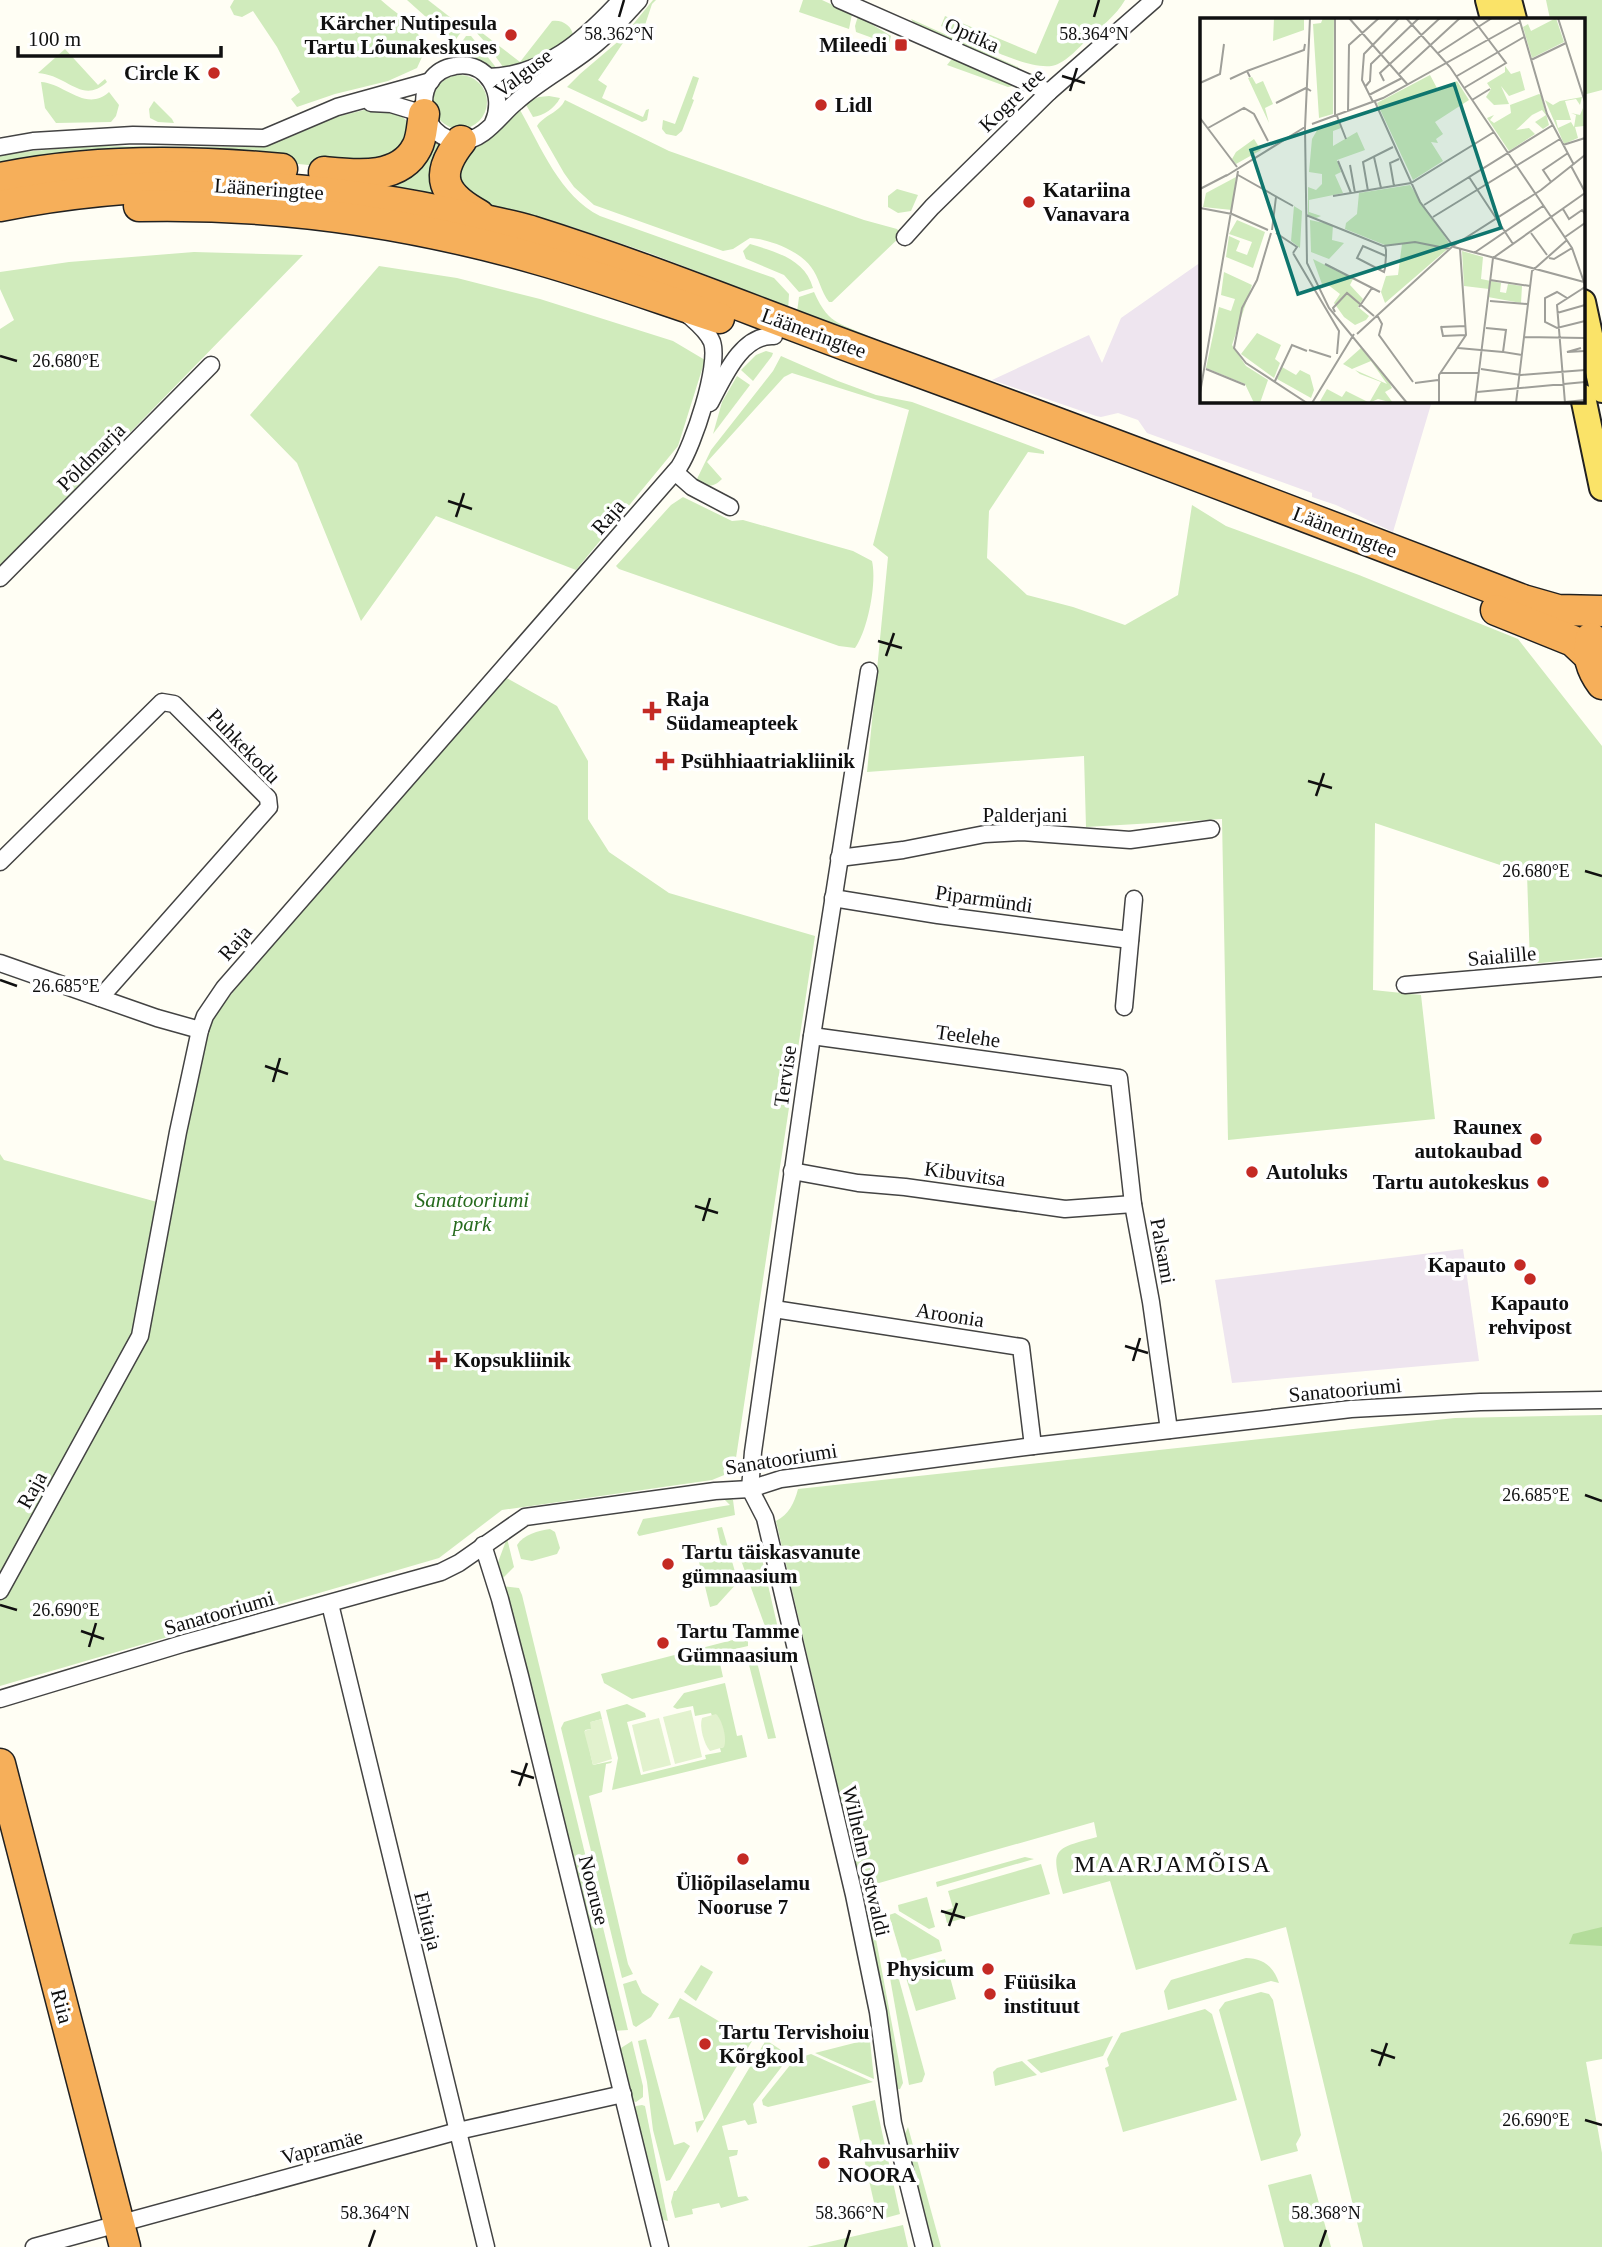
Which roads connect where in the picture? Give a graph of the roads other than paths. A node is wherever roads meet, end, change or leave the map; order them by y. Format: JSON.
{"nodes":[{"id":1,"x":621,"y":0,"type":"edge"},
{"id":2,"x":639,"y":0,"type":"edge"},
{"id":3,"x":840,"y":0,"type":"edge"},
{"id":4,"x":1154,"y":0,"type":"edge"},
{"id":5,"x":1488,"y":0,"type":"edge"},
{"id":6,"x":1509,"y":0,"type":"edge"},
{"id":7,"x":1493,"y":18,"type":"edge"},
{"id":8,"x":1514,"y":18,"type":"edge"},
{"id":9,"x":488,"y":77,"type":"junction"},
{"id":10,"x":430,"y":81,"type":"junction"},
{"id":11,"x":1049,"y":92,"type":"junction"},
{"id":12,"x":362,"y":102,"type":"junction"},
{"id":13,"x":424,"y":114,"type":"junction"},
{"id":14,"x":493,"y":122,"type":"junction"},
{"id":15,"x":461,"y":141,"type":"junction"},
{"id":16,"x":0,"y":147,"type":"edge"},
{"id":17,"x":0,"y":178,"type":"edge"},
{"id":18,"x":194,"y":184,"type":"junction"},
{"id":19,"x":0,"y":188,"type":"edge"},
{"id":20,"x":143,"y":205,"type":"junction"},
{"id":21,"x":0,"y":208,"type":"edge"},
{"id":22,"x":0,"y":220,"type":"edge"},
{"id":23,"x":489,"y":221,"type":"junction"},
{"id":24,"x":905,"y":237,"type":"dead end"},
{"id":25,"x":674,"y":303,"type":"junction"},
{"id":26,"x":1584,"y":307,"type":"edge"},
{"id":27,"x":774,"y":336,"type":"junction"},
{"id":28,"x":211,"y":365,"type":"dead end"},
{"id":29,"x":1602,"y":390,"type":"edge"},
{"id":30,"x":1584,"y":402,"type":"edge"},
{"id":31,"x":696,"y":430,"type":"junction"},
{"id":32,"x":675,"y":472,"type":"junction"},
{"id":33,"x":1602,"y":488,"type":"edge"},
{"id":34,"x":730,"y":507,"type":"dead end"},
{"id":35,"x":0,"y":578,"type":"edge"},
{"id":36,"x":1602,"y":611,"type":"edge"},
{"id":37,"x":1602,"y":620,"type":"edge"},
{"id":38,"x":1589,"y":656,"type":"junction"},
{"id":39,"x":869,"y":671,"type":"dead end"},
{"id":40,"x":1602,"y":684,"type":"edge"},
{"id":41,"x":1211,"y":829,"type":"dead end"},
{"id":42,"x":839,"y":858,"type":"junction"},
{"id":43,"x":0,"y":862,"type":"edge"},
{"id":44,"x":833,"y":898,"type":"junction"},
{"id":45,"x":1134,"y":899,"type":"dead end"},
{"id":46,"x":1130,"y":940,"type":"junction"},
{"id":47,"x":0,"y":963,"type":"edge"},
{"id":48,"x":1602,"y":968,"type":"edge"},
{"id":49,"x":1405,"y":985,"type":"dead end"},
{"id":50,"x":100,"y":998,"type":"junction"},
{"id":51,"x":1124,"y":1007,"type":"dead end"},
{"id":52,"x":200,"y":1030,"type":"junction"},
{"id":53,"x":812,"y":1036,"type":"junction"},
{"id":54,"x":1119,"y":1078,"type":"joint"},
{"id":55,"x":792,"y":1171,"type":"junction"},
{"id":56,"x":1133,"y":1204,"type":"junction"},
{"id":57,"x":774,"y":1309,"type":"junction"},
{"id":58,"x":1602,"y":1400,"type":"edge"},
{"id":59,"x":1169,"y":1430,"type":"junction"},
{"id":60,"x":1033,"y":1446,"type":"junction"},
{"id":61,"x":750,"y":1489,"type":"junction"},
{"id":62,"x":483,"y":1545,"type":"junction"},
{"id":63,"x":0,"y":1591,"type":"edge"},
{"id":64,"x":330,"y":1604,"type":"junction"},
{"id":65,"x":0,"y":1699,"type":"edge"},
{"id":66,"x":0,"y":1764,"type":"edge"},
{"id":67,"x":0,"y":1816,"type":"edge"},
{"id":68,"x":623,"y":2094,"type":"junction"},
{"id":69,"x":458,"y":2131,"type":"junction"},
{"id":70,"x":116,"y":2236,"type":"edge"},
{"id":71,"x":34,"y":2247,"type":"edge"},
{"id":72,"x":486,"y":2247,"type":"edge"},
{"id":73,"x":660,"y":2247,"type":"edge"},
{"id":74,"x":924,"y":2247,"type":"edge"}],
"edges":[{"from":1,"to":9,"type":"street","name":"Valguse"},
{"from":2,"to":14,"type":"street","name":"Valguse"},
{"from":3,"to":11,"type":"street","name":"Optika"},
{"from":4,"to":11,"type":"street","name":"Kogre tee"},
{"from":5,"to":7,"type":"main road"},
{"from":6,"to":8,"type":"main road"},
{"from":9,"to":10,"type":"street","name":"Valguse"},
{"from":9,"to":14,"type":"street","name":"Valguse"},
{"from":10,"to":12,"type":"street","name":"Valguse"},
{"from":10,"to":13,"type":"street"},
{"from":11,"to":24,"type":"street","name":"Kogre tee"},
{"from":12,"to":13,"type":"street"},
{"from":12,"to":16,"type":"street","name":"Valguse"},
{"from":13,"to":15,"type":"street"},
{"from":13,"to":17,"type":"highway"},
{"from":14,"to":15,"type":"street","name":"Valguse"},
{"from":15,"to":23,"type":"highway"},
{"from":18,"to":19,"type":"highway"},
{"from":18,"to":21,"type":"highway","name":"Lääneringtee"},
{"from":18,"to":23,"type":"highway","name":"Lääneringtee"},
{"from":20,"to":21,"type":"highway","name":"Lääneringtee"},
{"from":20,"to":22,"type":"highway"},
{"from":20,"to":25,"type":"highway","name":"Lääneringtee"},
{"from":23,"to":36,"type":"highway","name":"Lääneringtee"},
{"from":25,"to":27,"type":"highway","name":"Lääneringtee"},
{"from":25,"to":31,"type":"street","name":"Raja"},
{"from":26,"to":29,"type":"main road"},
{"from":27,"to":31,"type":"street","name":"Raja"},
{"from":27,"to":38,"type":"highway","name":"Lääneringtee"},
{"from":28,"to":35,"type":"street","name":"Põldmarja"},
{"from":30,"to":33,"type":"main road"},
{"from":31,"to":32,"type":"street","name":"Raja"},
{"from":32,"to":34,"type":"street"},
{"from":32,"to":52,"type":"street","name":"Raja"},
{"from":37,"to":38,"type":"highway"},
{"from":38,"to":40,"type":"highway","name":"Lääneringtee"},
{"from":39,"to":42,"type":"street","name":"Tervise"},
{"from":41,"to":42,"type":"street","name":"Palderjani"},
{"from":42,"to":44,"type":"street","name":"Tervise"},
{"from":43,"to":50,"type":"street","name":"Puhkekodu"},
{"from":44,"to":46,"type":"street","name":"Piparmündi"},
{"from":44,"to":53,"type":"street","name":"Tervise"},
{"from":45,"to":46,"type":"street"},
{"from":46,"to":51,"type":"street"},
{"from":47,"to":50,"type":"street"},
{"from":48,"to":49,"type":"street","name":"Saialille"},
{"from":50,"to":52,"type":"street"},
{"from":52,"to":63,"type":"street","name":"Raja"},
{"from":53,"to":54,"type":"street","name":"Teelehe"},
{"from":53,"to":55,"type":"street","name":"Tervise"},
{"from":54,"to":56,"type":"street","name":"Palsami"},
{"from":55,"to":56,"type":"street","name":"Kibuvitsa"},
{"from":55,"to":57,"type":"street","name":"Tervise"},
{"from":56,"to":59,"type":"street","name":"Palsami"},
{"from":57,"to":60,"type":"street","name":"Aroonia"},
{"from":57,"to":61,"type":"street","name":"Tervise"},
{"from":58,"to":59,"type":"street","name":"Sanatooriumi"},
{"from":59,"to":60,"type":"street","name":"Sanatooriumi"},
{"from":60,"to":61,"type":"street","name":"Sanatooriumi"},
{"from":61,"to":62,"type":"street","name":"Sanatooriumi"},
{"from":61,"to":74,"type":"street","name":"Wilhelm Ostwaldi"},
{"from":62,"to":64,"type":"street","name":"Sanatooriumi"},
{"from":62,"to":68,"type":"street","name":"Nooruse"},
{"from":64,"to":65,"type":"street","name":"Sanatooriumi"},
{"from":64,"to":69,"type":"street","name":"Ehitaja"},
{"from":66,"to":70,"type":"highway","name":"Riia"},
{"from":67,"to":70,"type":"highway","name":"Riia"},
{"from":68,"to":69,"type":"street","name":"Vapramäe"},
{"from":68,"to":73,"type":"street","name":"Nooruse"},
{"from":69,"to":70,"type":"street","name":"Vapramäe"},
{"from":69,"to":72,"type":"street","name":"Ehitaja"},
{"from":70,"to":71,"type":"street","name":"Vapramäe"}]}
